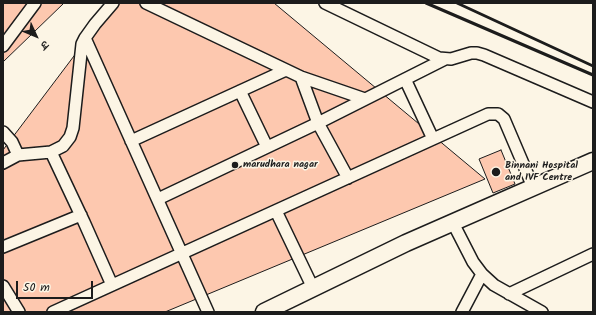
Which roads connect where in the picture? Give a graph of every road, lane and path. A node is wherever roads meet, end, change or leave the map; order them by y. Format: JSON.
{"nodes":[{"id":1,"x":35,"y":3,"type":"edge"},
{"id":2,"x":113,"y":3,"type":"edge"},
{"id":3,"x":146,"y":3,"type":"edge"},
{"id":4,"x":325,"y":3,"type":"edge"},
{"id":5,"x":85,"y":38,"type":"junction"},
{"id":6,"x":3,"y":46,"type":"edge"},
{"id":7,"x":445,"y":59,"type":"junction"},
{"id":8,"x":286,"y":70,"type":"junction"},
{"id":9,"x":301,"y":77,"type":"junction"},
{"id":10,"x":405,"y":79,"type":"junction"},
{"id":11,"x":240,"y":91,"type":"junction"},
{"id":12,"x":364,"y":99,"type":"junction"},
{"id":13,"x":593,"y":102,"type":"edge"},
{"id":14,"x":318,"y":123,"type":"junction"},
{"id":15,"x":3,"y":132,"type":"edge"},
{"id":16,"x":433,"y":139,"type":"junction"},
{"id":17,"x":132,"y":141,"type":"junction"},
{"id":18,"x":267,"y":147,"type":"junction"},
{"id":19,"x":51,"y":152,"type":"junction"},
{"id":20,"x":18,"y":155,"type":"junction"},
{"id":21,"x":593,"y":161,"type":"edge"},
{"id":22,"x":3,"y":163,"type":"edge"},
{"id":23,"x":348,"y":178,"type":"junction"},
{"id":24,"x":533,"y":187,"type":"junction"},
{"id":25,"x":158,"y":199,"type":"junction"},
{"id":26,"x":276,"y":211,"type":"junction"},
{"id":27,"x":81,"y":215,"type":"junction"},
{"id":28,"x":453,"y":223,"type":"junction"},
{"id":29,"x":3,"y":247,"type":"edge"},
{"id":30,"x":182,"y":254,"type":"junction"},
{"id":31,"x":593,"y":254,"type":"edge"},
{"id":32,"x":482,"y":274,"type":"junction"},
{"id":33,"x":112,"y":285,"type":"junction"},
{"id":34,"x":3,"y":286,"type":"edge"},
{"id":35,"x":313,"y":288,"type":"junction"},
{"id":36,"x":513,"y":296,"type":"junction"},
{"id":37,"x":19,"y":312,"type":"edge"},
{"id":38,"x":53,"y":312,"type":"edge"},
{"id":39,"x":208,"y":312,"type":"edge"},
{"id":40,"x":264,"y":312,"type":"edge"},
{"id":41,"x":462,"y":312,"type":"edge"},
{"id":42,"x":520,"y":312,"type":"edge"},
{"id":43,"x":542,"y":312,"type":"edge"}],
"edges":[{"from":1,"to":6,"type":"street"},
{"from":2,"to":5,"type":"street"},
{"from":3,"to":8,"type":"street"},
{"from":4,"to":7,"type":"street"},
{"from":5,"to":17,"type":"street"},
{"from":5,"to":19,"type":"street"},
{"from":7,"to":10,"type":"street"},
{"from":7,"to":13,"type":"street"},
{"from":8,"to":9,"type":"street"},
{"from":8,"to":11,"type":"street"},
{"from":9,"to":12,"type":"street"},
{"from":9,"to":14,"type":"street"},
{"from":10,"to":12,"type":"street"},
{"from":10,"to":16,"type":"street"},
{"from":11,"to":17,"type":"street"},
{"from":11,"to":18,"type":"street"},
{"from":12,"to":14,"type":"street"},
{"from":14,"to":18,"type":"street"},
{"from":14,"to":23,"type":"street"},
{"from":15,"to":20,"type":"street"},
{"from":16,"to":23,"type":"street"},
{"from":16,"to":24,"type":"street"},
{"from":17,"to":25,"type":"street"},
{"from":18,"to":25,"type":"street"},
{"from":19,"to":20,"type":"street"},
{"from":19,"to":27,"type":"street"},
{"from":20,"to":22,"type":"street"},
{"from":21,"to":24,"type":"street"},
{"from":23,"to":26,"type":"street"},
{"from":24,"to":28,"type":"street"},
{"from":25,"to":30,"type":"street"},
{"from":26,"to":30,"type":"street"},
{"from":26,"to":35,"type":"street"},
{"from":27,"to":29,"type":"street"},
{"from":27,"to":33,"type":"street"},
{"from":28,"to":32,"type":"street"},
{"from":28,"to":35,"type":"street"},
{"from":30,"to":33,"type":"street"},
{"from":30,"to":39,"type":"street"},
{"from":31,"to":36,"type":"street"},
{"from":32,"to":36,"type":"street"},
{"from":32,"to":41,"type":"street"},
{"from":33,"to":38,"type":"street"},
{"from":34,"to":37,"type":"street"},
{"from":35,"to":40,"type":"street"},
{"from":36,"to":42,"type":"street"},
{"from":36,"to":43,"type":"street"}]}
